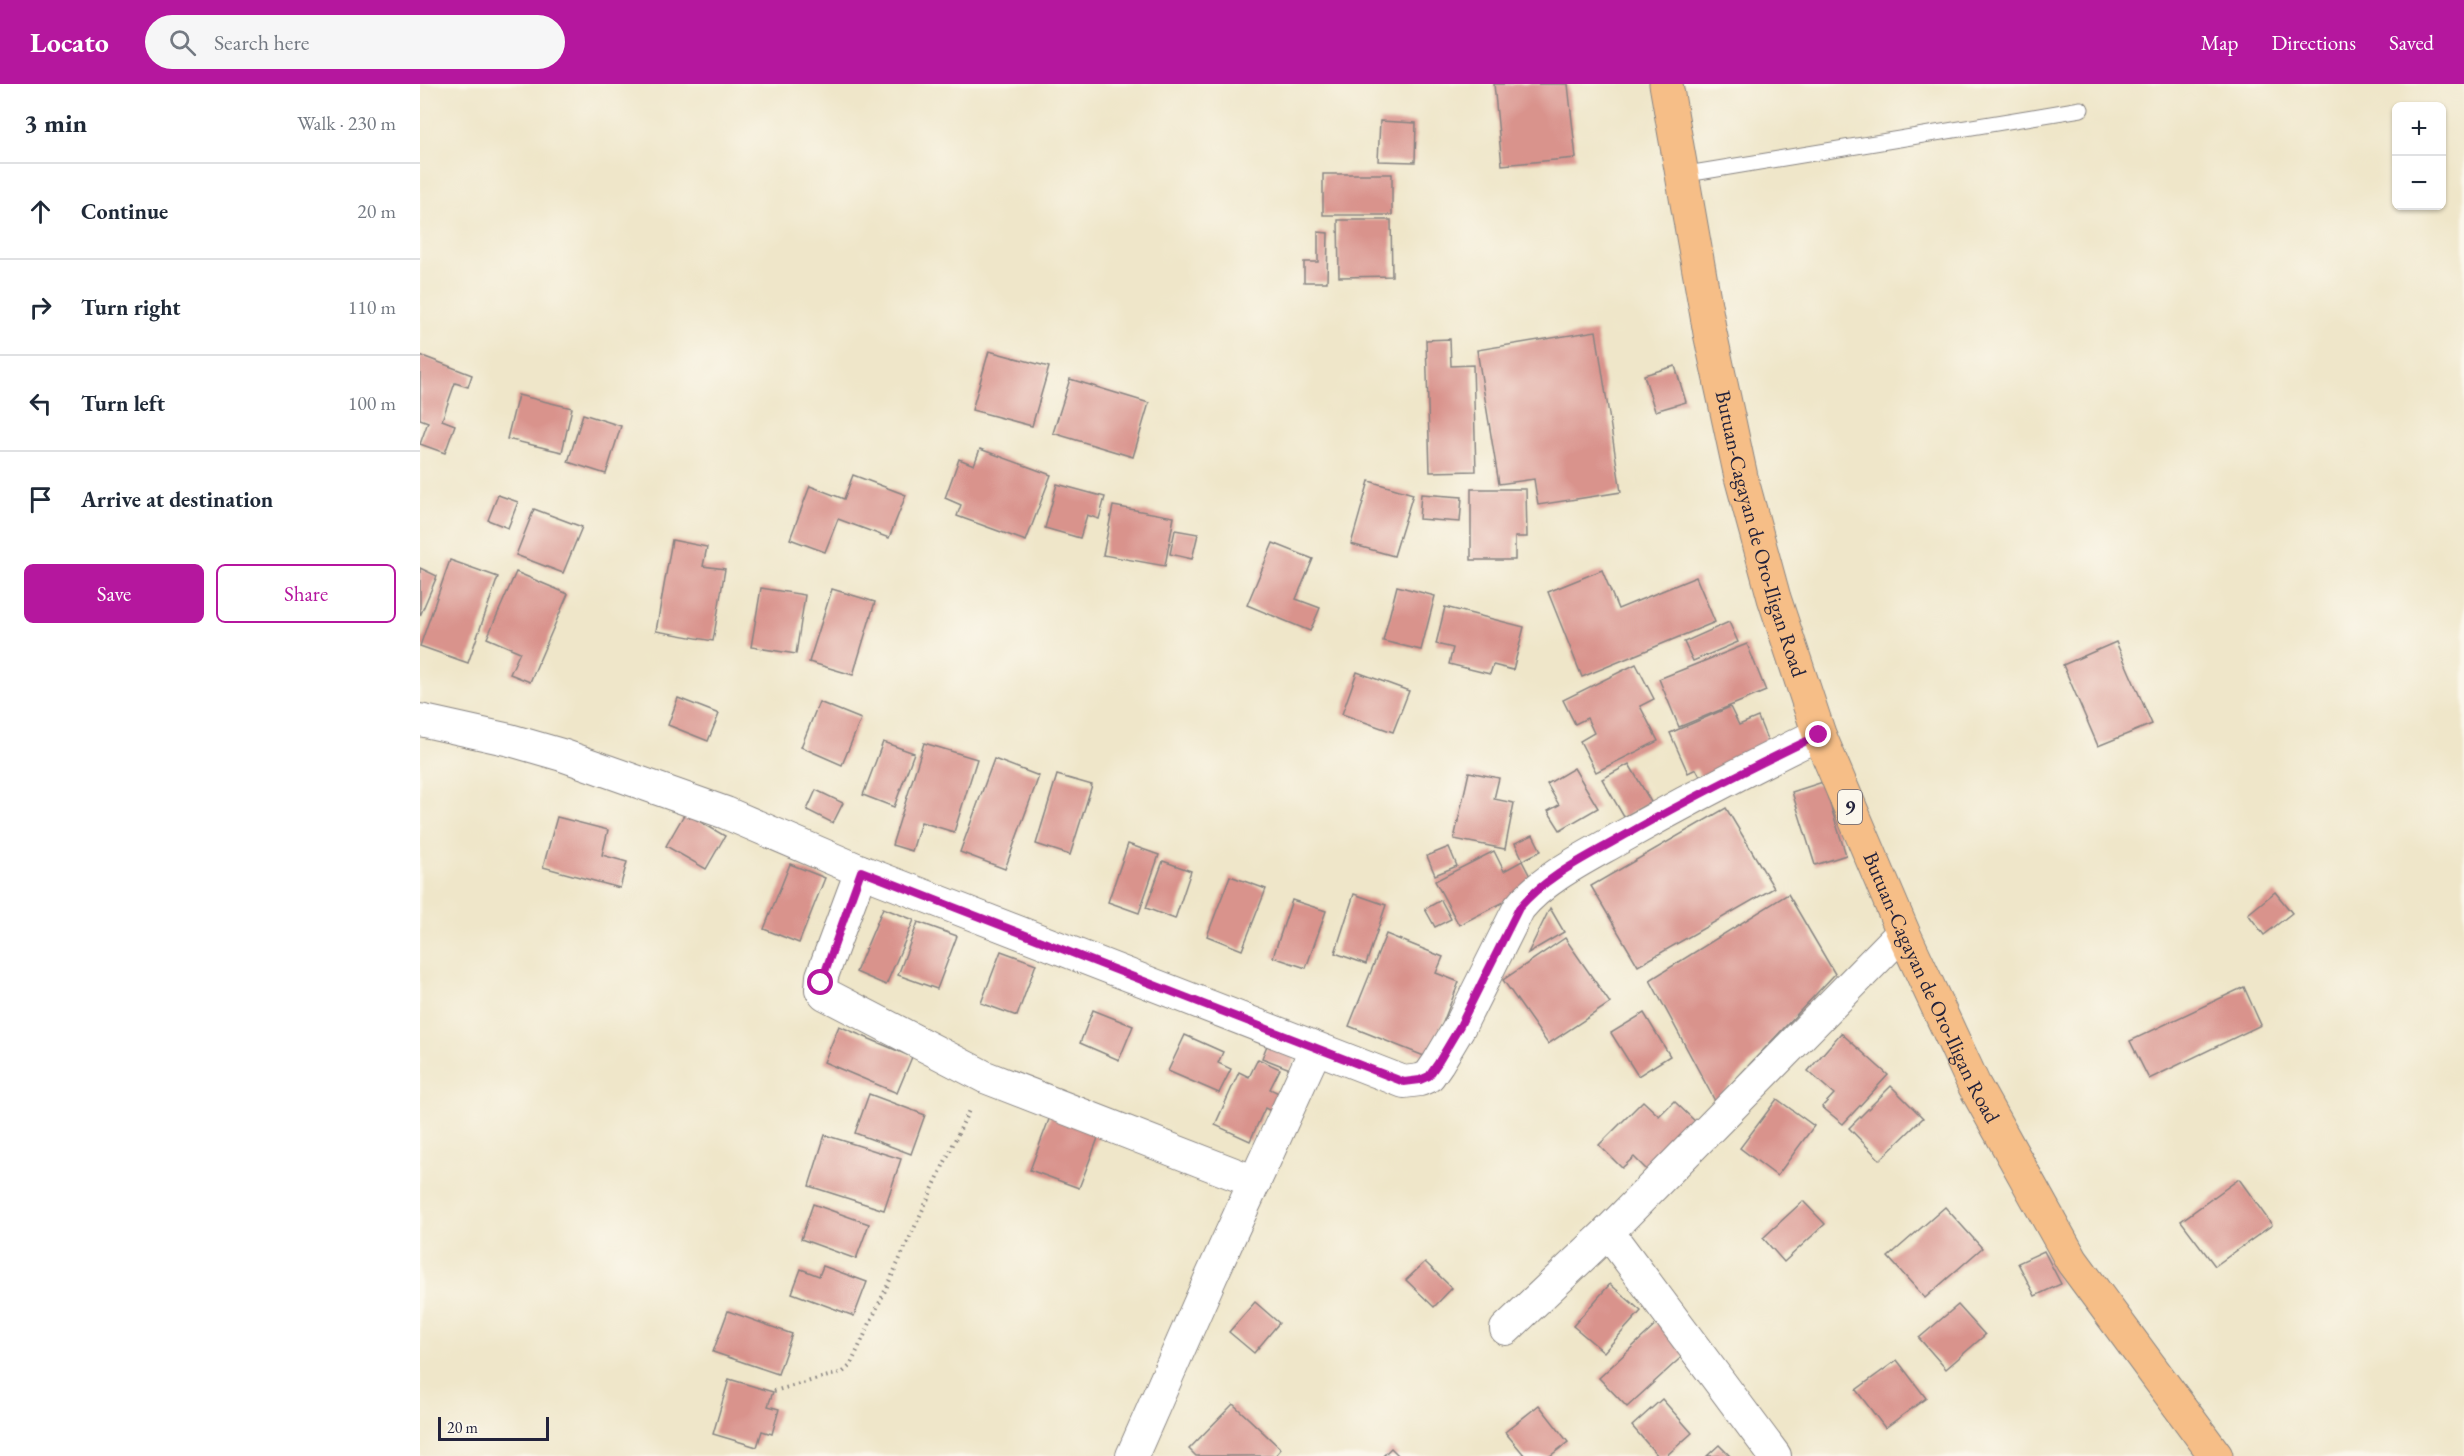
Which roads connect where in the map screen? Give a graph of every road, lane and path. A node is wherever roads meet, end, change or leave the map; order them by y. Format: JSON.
{"nodes":[{"id":1,"x":1666,"y":84,"type":"edge"},
{"id":2,"x":2081,"y":109,"type":"dead end"},
{"id":3,"x":1681,"y":175,"type":"junction"},
{"id":4,"x":420,"y":720,"type":"edge"},
{"id":5,"x":1819,"y":735,"type":"junction"},
{"id":6,"x":861,"y":871,"type":"junction"},
{"id":7,"x":1903,"y":932,"type":"junction"},
{"id":8,"x":1316,"y":1048,"type":"junction"},
{"id":9,"x":985,"y":1077,"type":"junction"},
{"id":10,"x":1255,"y":1182,"type":"junction"},
{"id":11,"x":1608,"y":1232,"type":"junction"},
{"id":12,"x":1506,"y":1329,"type":"dead end"},
{"id":13,"x":774,"y":1391,"type":"dead end"},
{"id":14,"x":1132,"y":1456,"type":"edge"},
{"id":15,"x":1775,"y":1456,"type":"edge"},
{"id":16,"x":2216,"y":1456,"type":"edge"}],
"edges":[{"from":1,"to":3,"type":"highway","name":"Butuan-Cagayan de Oro-Iligan Road","number":"9"},
{"from":2,"to":3,"type":"lane"},
{"from":3,"to":5,"type":"highway","name":"Butuan-Cagayan de Oro-Iligan Road","number":"9"},
{"from":4,"to":6,"type":"street"},
{"from":5,"to":7,"type":"highway","name":"Butuan-Cagayan de Oro-Iligan Road","number":"9"},
{"from":5,"to":8,"type":"street"},
{"from":6,"to":8,"type":"street"},
{"from":6,"to":9,"type":"street"},
{"from":7,"to":11,"type":"street"},
{"from":7,"to":16,"type":"highway","name":"Butuan-Cagayan de Oro-Iligan Road","number":"9"},
{"from":8,"to":10,"type":"street"},
{"from":9,"to":10,"type":"street"},
{"from":9,"to":13,"type":"path"},
{"from":10,"to":14,"type":"street"},
{"from":11,"to":12,"type":"street"},
{"from":11,"to":15,"type":"street"}]}
